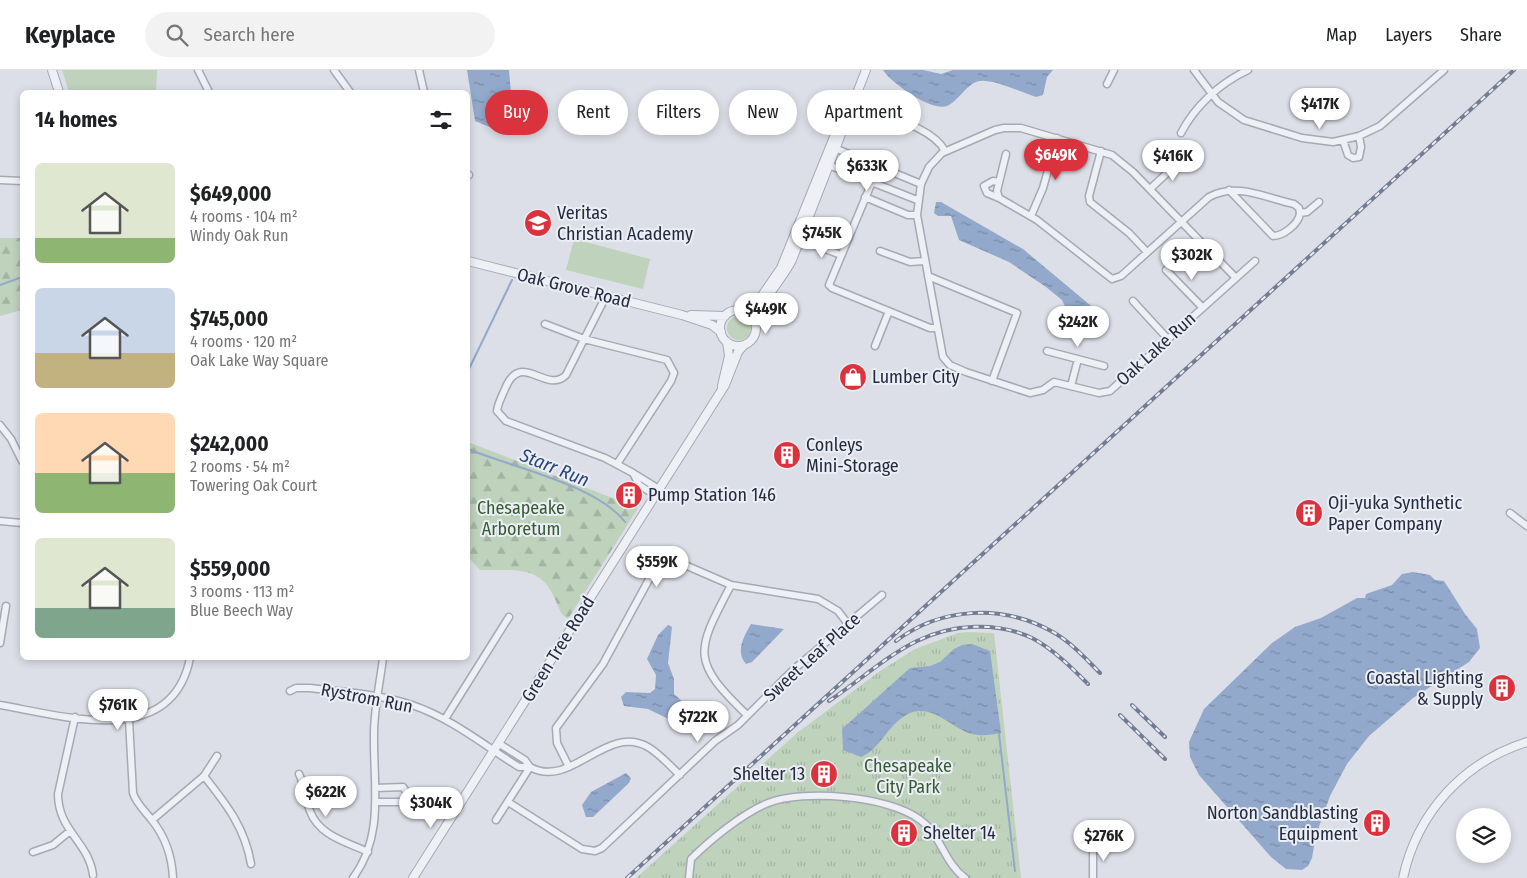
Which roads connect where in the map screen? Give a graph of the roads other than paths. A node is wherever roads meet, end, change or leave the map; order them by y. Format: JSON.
{"nodes":[{"id":1,"x":52,"y":70,"type":"edge"},
{"id":2,"x":198,"y":70,"type":"edge"},
{"id":3,"x":334,"y":70,"type":"edge"},
{"id":4,"x":419,"y":70,"type":"edge"},
{"id":5,"x":861,"y":70,"type":"edge"},
{"id":6,"x":866,"y":70,"type":"edge"},
{"id":7,"x":1114,"y":70,"type":"edge"},
{"id":8,"x":1194,"y":70,"type":"edge"},
{"id":9,"x":1248,"y":70,"type":"edge"},
{"id":10,"x":1444,"y":70,"type":"edge"},
{"id":11,"x":1107,"y":84,"type":"dead end"},
{"id":12,"x":59,"y":90,"type":"edge"},
{"id":13,"x":206,"y":90,"type":"edge"},
{"id":14,"x":349,"y":90,"type":"edge"},
{"id":15,"x":424,"y":90,"type":"edge"},
{"id":16,"x":1212,"y":94,"type":"junction"},
{"id":17,"x":921,"y":130,"type":"edge"},
{"id":18,"x":1181,"y":133,"type":"dead end"},
{"id":19,"x":1359,"y":136,"type":"junction"},
{"id":20,"x":1057,"y":138,"type":"junction"},
{"id":21,"x":1343,"y":140,"type":"junction"},
{"id":22,"x":834,"y":147,"type":"junction"},
{"id":23,"x":945,"y":151,"type":"junction"},
{"id":24,"x":1101,"y":151,"type":"junction"},
{"id":25,"x":1006,"y":154,"type":"dead end"},
{"id":26,"x":1182,"y":159,"type":"dead end"},
{"id":27,"x":827,"y":164,"type":"junction"},
{"id":28,"x":0,"y":180,"type":"edge"},
{"id":29,"x":20,"y":181,"type":"edge"},
{"id":30,"x":872,"y":182,"type":"junction"},
{"id":31,"x":999,"y":182,"type":"junction"},
{"id":32,"x":920,"y":184,"type":"junction"},
{"id":33,"x":1150,"y":189,"type":"junction"},
{"id":34,"x":1229,"y":190,"type":"junction"},
{"id":35,"x":865,"y":197,"type":"junction"},
{"id":36,"x":998,"y":198,"type":"junction"},
{"id":37,"x":917,"y":200,"type":"junction"},
{"id":38,"x":1319,"y":202,"type":"dead end"},
{"id":39,"x":1300,"y":213,"type":"junction"},
{"id":40,"x":916,"y":215,"type":"junction"},
{"id":41,"x":1031,"y":216,"type":"junction"},
{"id":42,"x":1182,"y":221,"type":"junction"},
{"id":43,"x":810,"y":244,"type":"dead end"},
{"id":44,"x":880,"y":251,"type":"dead end"},
{"id":45,"x":1147,"y":252,"type":"junction"},
{"id":46,"x":841,"y":255,"type":"junction"},
{"id":47,"x":925,"y":261,"type":"junction"},
{"id":48,"x":1255,"y":261,"type":"dead end"},
{"id":49,"x":470,"y":262,"type":"edge"},
{"id":50,"x":1166,"y":270,"type":"dead end"},
{"id":51,"x":928,"y":276,"type":"junction"},
{"id":52,"x":1235,"y":277,"type":"junction"},
{"id":53,"x":606,"y":296,"type":"junction"},
{"id":54,"x":1133,"y":301,"type":"dead end"},
{"id":55,"x":1202,"y":307,"type":"junction"},
{"id":56,"x":741,"y":310,"type":"junction"},
{"id":57,"x":889,"y":311,"type":"junction"},
{"id":58,"x":682,"y":314,"type":"junction"},
{"id":59,"x":725,"y":316,"type":"junction"},
{"id":60,"x":755,"y":322,"type":"junction"},
{"id":61,"x":545,"y":324,"type":"dead end"},
{"id":62,"x":938,"y":328,"type":"junction"},
{"id":63,"x":721,"y":332,"type":"junction"},
{"id":64,"x":1167,"y":338,"type":"junction"},
{"id":65,"x":584,"y":339,"type":"junction"},
{"id":66,"x":727,"y":342,"type":"junction"},
{"id":67,"x":744,"y":345,"type":"junction"},
{"id":68,"x":876,"y":346,"type":"dead end"},
{"id":69,"x":1047,"y":351,"type":"dead end"},
{"id":70,"x":1078,"y":359,"type":"junction"},
{"id":71,"x":1104,"y":366,"type":"dead end"},
{"id":72,"x":992,"y":382,"type":"junction"},
{"id":73,"x":1071,"y":386,"type":"junction"},
{"id":74,"x":718,"y":396,"type":"junction"},
{"id":75,"x":0,"y":425,"type":"edge"},
{"id":76,"x":20,"y":450,"type":"edge"},
{"id":77,"x":617,"y":464,"type":"junction"},
{"id":78,"x":657,"y":492,"type":"junction"},
{"id":79,"x":1510,"y":513,"type":"dead end"},
{"id":80,"x":0,"y":521,"type":"edge"},
{"id":81,"x":20,"y":523,"type":"edge"},
{"id":82,"x":1527,"y":526,"type":"edge"},
{"id":83,"x":731,"y":584,"type":"junction"},
{"id":84,"x":882,"y":595,"type":"dead end"},
{"id":85,"x":6,"y":606,"type":"dead end"},
{"id":86,"x":509,"y":618,"type":"dead end"},
{"id":87,"x":848,"y":624,"type":"junction"},
{"id":88,"x":0,"y":642,"type":"edge"},
{"id":89,"x":189,"y":660,"type":"edge"},
{"id":90,"x":384,"y":660,"type":"edge"},
{"id":91,"x":290,"y":692,"type":"dead end"},
{"id":92,"x":378,"y":698,"type":"junction"},
{"id":93,"x":0,"y":705,"type":"edge"},
{"id":94,"x":747,"y":715,"type":"junction"},
{"id":95,"x":76,"y":717,"type":"junction"},
{"id":96,"x":129,"y":720,"type":"junction"},
{"id":97,"x":445,"y":720,"type":"junction"},
{"id":98,"x":1527,"y":742,"type":"edge"},
{"id":99,"x":498,"y":743,"type":"junction"},
{"id":100,"x":494,"y":751,"type":"junction"},
{"id":101,"x":217,"y":756,"type":"dead end"},
{"id":102,"x":530,"y":767,"type":"junction"},
{"id":103,"x":569,"y":767,"type":"junction"},
{"id":104,"x":299,"y":774,"type":"dead end"},
{"id":105,"x":680,"y":775,"type":"junction"},
{"id":106,"x":204,"y":776,"type":"junction"},
{"id":107,"x":375,"y":788,"type":"junction"},
{"id":108,"x":375,"y":802,"type":"junction"},
{"id":109,"x":508,"y":802,"type":"junction"},
{"id":110,"x":152,"y":820,"type":"junction"},
{"id":111,"x":496,"y":820,"type":"dead end"},
{"id":112,"x":70,"y":831,"type":"junction"},
{"id":113,"x":1094,"y":846,"type":"dead end"},
{"id":114,"x":33,"y":852,"type":"dead end"},
{"id":115,"x":368,"y":852,"type":"junction"},
{"id":116,"x":251,"y":864,"type":"dead end"},
{"id":117,"x":93,"y":875,"type":"dead end"},
{"id":118,"x":173,"y":878,"type":"edge"},
{"id":119,"x":352,"y":878,"type":"edge"},
{"id":120,"x":413,"y":878,"type":"edge"},
{"id":121,"x":689,"y":878,"type":"edge"},
{"id":122,"x":965,"y":878,"type":"edge"},
{"id":123,"x":1094,"y":878,"type":"edge"},
{"id":124,"x":1402,"y":878,"type":"edge"}],
"edges":[{"from":1,"to":12,"type":"street"},
{"from":2,"to":13,"type":"street"},
{"from":3,"to":14,"type":"street"},
{"from":4,"to":15,"type":"street"},
{"from":5,"to":22,"type":"street"},
{"from":6,"to":22,"type":"street"},
{"from":7,"to":11,"type":"street"},
{"from":8,"to":16,"type":"street"},
{"from":9,"to":16,"type":"street"},
{"from":10,"to":19,"type":"street"},
{"from":16,"to":18,"type":"street"},
{"from":16,"to":21,"type":"street"},
{"from":17,"to":23,"type":"street"},
{"from":19,"to":21,"type":"street"},
{"from":19,"to":21,"type":"street"},
{"from":20,"to":23,"type":"street"},
{"from":20,"to":24,"type":"street"},
{"from":20,"to":41,"type":"street"},
{"from":22,"to":27,"type":"street"},
{"from":22,"to":32,"type":"street"},
{"from":23,"to":32,"type":"street"},
{"from":24,"to":33,"type":"street"},
{"from":24,"to":45,"type":"street"},
{"from":25,"to":31,"type":"street"},
{"from":26,"to":33,"type":"street"},
{"from":27,"to":30,"type":"street"},
{"from":27,"to":56,"type":"street"},
{"from":27,"to":60,"type":"street"},
{"from":28,"to":29,"type":"street"},
{"from":30,"to":35,"type":"street"},
{"from":30,"to":37,"type":"street"},
{"from":31,"to":36,"type":"street"},
{"from":31,"to":36,"type":"street"},
{"from":32,"to":37,"type":"street","name":"Oak Lake Run"},
{"from":33,"to":42,"type":"street"},
{"from":34,"to":39,"type":"street"},
{"from":34,"to":39,"type":"street"},
{"from":34,"to":42,"type":"street"},
{"from":35,"to":40,"type":"street"},
{"from":35,"to":46,"type":"street"},
{"from":36,"to":41,"type":"street"},
{"from":37,"to":40,"type":"street","name":"Oak Lake Run"},
{"from":38,"to":39,"type":"street"},
{"from":40,"to":47,"type":"street","name":"Oak Lake Run"},
{"from":41,"to":45,"type":"street"},
{"from":42,"to":45,"type":"street"},
{"from":42,"to":52,"type":"street"},
{"from":43,"to":46,"type":"street"},
{"from":44,"to":47,"type":"street"},
{"from":46,"to":57,"type":"street"},
{"from":47,"to":51,"type":"street","name":"Oak Lake Run"},
{"from":48,"to":52,"type":"street","name":"Oak Lake Run"},
{"from":49,"to":53,"type":"street","name":"Oak Grove Road"},
{"from":50,"to":55,"type":"street"},
{"from":51,"to":62,"type":"street","name":"Oak Lake Run"},
{"from":51,"to":72,"type":"street"},
{"from":52,"to":55,"type":"street","name":"Oak Lake Run"},
{"from":53,"to":58,"type":"street","name":"Oak Grove Road"},
{"from":53,"to":65,"type":"street"},
{"from":54,"to":64,"type":"street"},
{"from":55,"to":64,"type":"street","name":"Oak Lake Run"},
{"from":56,"to":59,"type":"street"},
{"from":56,"to":60,"type":"street"},
{"from":57,"to":62,"type":"street"},
{"from":57,"to":68,"type":"street"},
{"from":58,"to":59,"type":"street","name":"Oak Grove Road"},
{"from":58,"to":63,"type":"street","name":"Oak Grove Road"},
{"from":59,"to":63,"type":"street"},
{"from":60,"to":67,"type":"street"},
{"from":61,"to":65,"type":"street"},
{"from":62,"to":72,"type":"street","name":"Oak Lake Run"},
{"from":63,"to":66,"type":"street"},
{"from":64,"to":73,"type":"street","name":"Oak Lake Run"},
{"from":65,"to":77,"type":"street"},
{"from":65,"to":77,"type":"street"},
{"from":66,"to":67,"type":"street"},
{"from":66,"to":74,"type":"street","name":"Green Tree Road"},
{"from":67,"to":74,"type":"street","name":"Green Tree Road"},
{"from":69,"to":70,"type":"street"},
{"from":70,"to":71,"type":"street"},
{"from":70,"to":73,"type":"street"},
{"from":72,"to":73,"type":"street","name":"Oak Lake Run"},
{"from":74,"to":78,"type":"street","name":"Green Tree Road"},
{"from":75,"to":76,"type":"street"},
{"from":77,"to":78,"type":"street"},
{"from":78,"to":99,"type":"street","name":"Green Tree Road"},
{"from":79,"to":82,"type":"street"},
{"from":80,"to":81,"type":"street"},
{"from":83,"to":87,"type":"street"},
{"from":83,"to":94,"type":"street"},
{"from":83,"to":103,"type":"street"},
{"from":84,"to":87,"type":"street","name":"Sweet Leaf Place"},
{"from":85,"to":88,"type":"street"},
{"from":86,"to":97,"type":"street"},
{"from":87,"to":94,"type":"street","name":"Sweet Leaf Place"},
{"from":89,"to":96,"type":"street"},
{"from":90,"to":92,"type":"street"},
{"from":91,"to":92,"type":"street","name":"Rystrom Run"},
{"from":92,"to":97,"type":"street","name":"Rystrom Run"},
{"from":92,"to":107,"type":"street"},
{"from":93,"to":95,"type":"street"},
{"from":94,"to":105,"type":"street","name":"Sweet Leaf Place"},
{"from":95,"to":96,"type":"street"},
{"from":95,"to":112,"type":"street"},
{"from":96,"to":110,"type":"street"},
{"from":97,"to":100,"type":"street","name":"Rystrom Run"},
{"from":98,"to":124,"type":"street"},
{"from":99,"to":100,"type":"street","name":"Green Tree Road"},
{"from":99,"to":102,"type":"street"},
{"from":100,"to":102,"type":"street","name":"Rystrom Run"},
{"from":100,"to":120,"type":"street","name":"Green Tree Road"},
{"from":101,"to":106,"type":"street"},
{"from":102,"to":103,"type":"street","name":"Rystrom Run"},
{"from":102,"to":109,"type":"street"},
{"from":103,"to":105,"type":"street","name":"Rystrom Run"},
{"from":104,"to":115,"type":"street"},
{"from":105,"to":109,"type":"street","name":"Sweet Leaf Place"},
{"from":106,"to":110,"type":"street"},
{"from":106,"to":116,"type":"street"},
{"from":107,"to":108,"type":"street"},
{"from":107,"to":108,"type":"street"},
{"from":108,"to":115,"type":"street"},
{"from":109,"to":111,"type":"street"},
{"from":110,"to":118,"type":"street"},
{"from":112,"to":114,"type":"street"},
{"from":112,"to":117,"type":"street"},
{"from":113,"to":123,"type":"street"},
{"from":115,"to":119,"type":"street"},
{"from":121,"to":122,"type":"street"}]}
